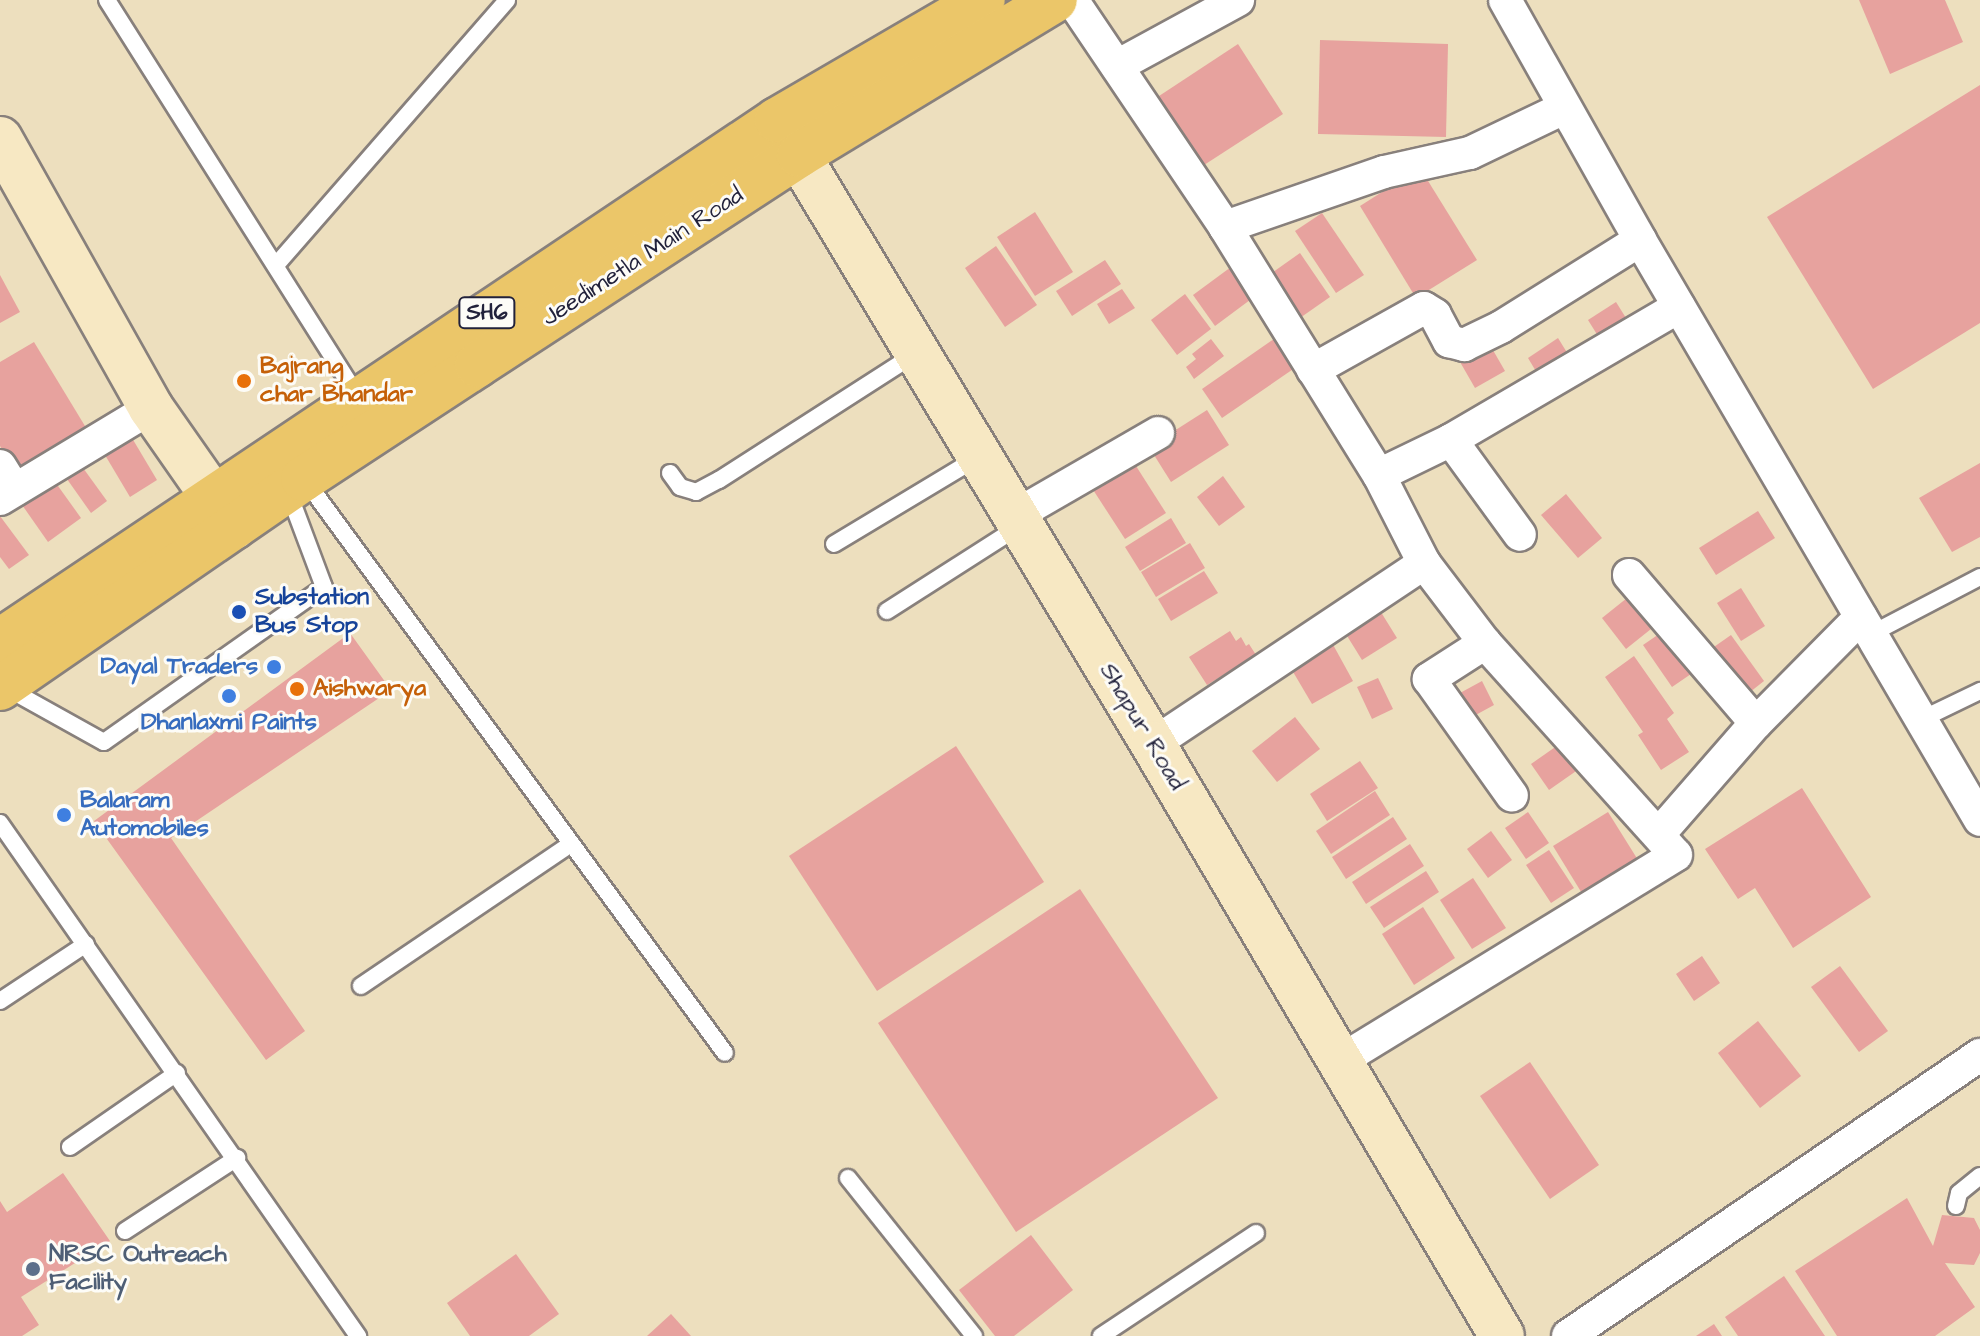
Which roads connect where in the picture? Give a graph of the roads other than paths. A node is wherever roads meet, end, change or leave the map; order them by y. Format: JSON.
{"nodes":[{"id":1,"x":107,"y":0,"type":"edge"},
{"id":2,"x":507,"y":0,"type":"edge"},
{"id":3,"x":983,"y":0,"type":"edge"},
{"id":4,"x":1055,"y":0,"type":"edge"},
{"id":5,"x":1072,"y":0,"type":"edge"},
{"id":6,"x":1238,"y":0,"type":"edge"},
{"id":7,"x":1505,"y":0,"type":"edge"},
{"id":8,"x":1117,"y":66,"type":"junction"},
{"id":9,"x":1564,"y":108,"type":"junction"},
{"id":10,"x":788,"y":138,"type":"junction"},
{"id":11,"x":0,"y":139,"type":"edge"},
{"id":12,"x":1225,"y":227,"type":"junction"},
{"id":13,"x":1640,"y":240,"type":"junction"},
{"id":14,"x":277,"y":264,"type":"junction"},
{"id":15,"x":1679,"y":307,"type":"junction"},
{"id":16,"x":918,"y":352,"type":"junction"},
{"id":17,"x":1313,"y":370,"type":"junction"},
{"id":18,"x":359,"y":398,"type":"junction"},
{"id":19,"x":151,"y":408,"type":"junction"},
{"id":20,"x":1158,"y":433,"type":"dead end"},
{"id":21,"x":1451,"y":440,"type":"junction"},
{"id":22,"x":980,"y":456,"type":"junction"},
{"id":23,"x":670,"y":473,"type":"dead end"},
{"id":24,"x":1379,"y":475,"type":"junction"},
{"id":25,"x":295,"y":484,"type":"junction"},
{"id":26,"x":5,"y":485,"type":"edge"},
{"id":27,"x":223,"y":513,"type":"junction"},
{"id":28,"x":1018,"y":520,"type":"junction"},
{"id":29,"x":1520,"y":535,"type":"dead end"},
{"id":30,"x":834,"y":544,"type":"dead end"},
{"id":31,"x":1424,"y":563,"type":"junction"},
{"id":32,"x":1629,"y":575,"type":"dead end"},
{"id":33,"x":1980,"y":577,"type":"edge"},
{"id":34,"x":887,"y":611,"type":"dead end"},
{"id":35,"x":1866,"y":626,"type":"junction"},
{"id":36,"x":0,"y":641,"type":"edge"},
{"id":37,"x":1485,"y":643,"type":"junction"},
{"id":38,"x":1,"y":687,"type":"edge"},
{"id":39,"x":1980,"y":691,"type":"edge"},
{"id":40,"x":1920,"y":720,"type":"junction"},
{"id":41,"x":1756,"y":723,"type":"junction"},
{"id":42,"x":1153,"y":744,"type":"junction"},
{"id":43,"x":1512,"y":796,"type":"dead end"},
{"id":44,"x":1980,"y":820,"type":"edge"},
{"id":45,"x":0,"y":823,"type":"edge"},
{"id":46,"x":1659,"y":834,"type":"junction"},
{"id":47,"x":571,"y":844,"type":"junction"},
{"id":48,"x":86,"y":944,"type":"junction"},
{"id":49,"x":361,"y":986,"type":"dead end"},
{"id":50,"x":0,"y":1001,"type":"edge"},
{"id":51,"x":725,"y":1053,"type":"dead end"},
{"id":52,"x":1980,"y":1055,"type":"edge"},
{"id":53,"x":1340,"y":1061,"type":"junction"},
{"id":54,"x":177,"y":1073,"type":"junction"},
{"id":55,"x":70,"y":1147,"type":"dead end"},
{"id":56,"x":237,"y":1158,"type":"junction"},
{"id":57,"x":1980,"y":1176,"type":"edge"},
{"id":58,"x":848,"y":1178,"type":"dead end"},
{"id":59,"x":1956,"y":1206,"type":"dead end"},
{"id":60,"x":125,"y":1231,"type":"dead end"},
{"id":61,"x":1256,"y":1233,"type":"dead end"},
{"id":62,"x":358,"y":1336,"type":"edge"},
{"id":63,"x":974,"y":1336,"type":"edge"},
{"id":64,"x":1101,"y":1336,"type":"edge"},
{"id":65,"x":1502,"y":1336,"type":"edge"},
{"id":66,"x":1568,"y":1336,"type":"edge"}],
"edges":[{"from":1,"to":14,"type":"lane"},
{"from":2,"to":14,"type":"lane"},
{"from":3,"to":10,"type":"main road","name":"Jeedimetla Main Road","number":"SH6"},
{"from":4,"to":10,"type":"main road","name":"Jeedimetla Main Road","number":"SH6"},
{"from":5,"to":8,"type":"street"},
{"from":6,"to":8,"type":"street"},
{"from":7,"to":9,"type":"street"},
{"from":8,"to":12,"type":"street"},
{"from":9,"to":12,"type":"street"},
{"from":9,"to":13,"type":"street"},
{"from":10,"to":16,"type":"street","name":"Shapur Road"},
{"from":10,"to":18,"type":"main road","name":"Jeedimetla Main Road","number":"SH6"},
{"from":10,"to":25,"type":"main road","name":"Jeedimetla Main Road","number":"SH6"},
{"from":11,"to":19,"type":"street"},
{"from":12,"to":17,"type":"street"},
{"from":13,"to":15,"type":"street"},
{"from":13,"to":17,"type":"street"},
{"from":14,"to":18,"type":"lane"},
{"from":15,"to":21,"type":"street"},
{"from":15,"to":35,"type":"street"},
{"from":16,"to":22,"type":"street","name":"Shapur Road"},
{"from":16,"to":23,"type":"lane"},
{"from":17,"to":24,"type":"street"},
{"from":18,"to":27,"type":"main road","name":"Jeedimetla Main Road","number":"SH6"},
{"from":19,"to":26,"type":"street"},
{"from":19,"to":27,"type":"street"},
{"from":20,"to":28,"type":"street"},
{"from":21,"to":24,"type":"street"},
{"from":21,"to":29,"type":"street"},
{"from":22,"to":28,"type":"street","name":"Shapur Road"},
{"from":22,"to":30,"type":"lane"},
{"from":24,"to":31,"type":"street"},
{"from":25,"to":27,"type":"main road","name":"Jeedimetla Main Road","number":"SH6"},
{"from":25,"to":38,"type":"lane"},
{"from":25,"to":47,"type":"lane"},
{"from":27,"to":36,"type":"main road","name":"Jeedimetla Main Road","number":"SH6"},
{"from":27,"to":38,"type":"main road","name":"Jeedimetla Main Road","number":"SH6"},
{"from":28,"to":34,"type":"lane"},
{"from":28,"to":42,"type":"street","name":"Shapur Road"},
{"from":31,"to":37,"type":"street"},
{"from":31,"to":42,"type":"street"},
{"from":32,"to":41,"type":"street"},
{"from":33,"to":35,"type":"lane"},
{"from":35,"to":40,"type":"street"},
{"from":35,"to":41,"type":"street"},
{"from":37,"to":43,"type":"street"},
{"from":37,"to":46,"type":"street"},
{"from":39,"to":40,"type":"lane"},
{"from":40,"to":44,"type":"street"},
{"from":41,"to":46,"type":"street"},
{"from":42,"to":53,"type":"street","name":"Shapur Road"},
{"from":45,"to":48,"type":"lane"},
{"from":46,"to":53,"type":"street"},
{"from":47,"to":49,"type":"lane"},
{"from":47,"to":51,"type":"lane"},
{"from":48,"to":50,"type":"lane"},
{"from":48,"to":54,"type":"lane"},
{"from":52,"to":66,"type":"street"},
{"from":53,"to":65,"type":"street","name":"Shapur Road"},
{"from":54,"to":55,"type":"lane"},
{"from":54,"to":56,"type":"lane"},
{"from":56,"to":60,"type":"lane"},
{"from":56,"to":62,"type":"lane"},
{"from":57,"to":59,"type":"lane"},
{"from":58,"to":63,"type":"lane"},
{"from":61,"to":64,"type":"lane"}]}
